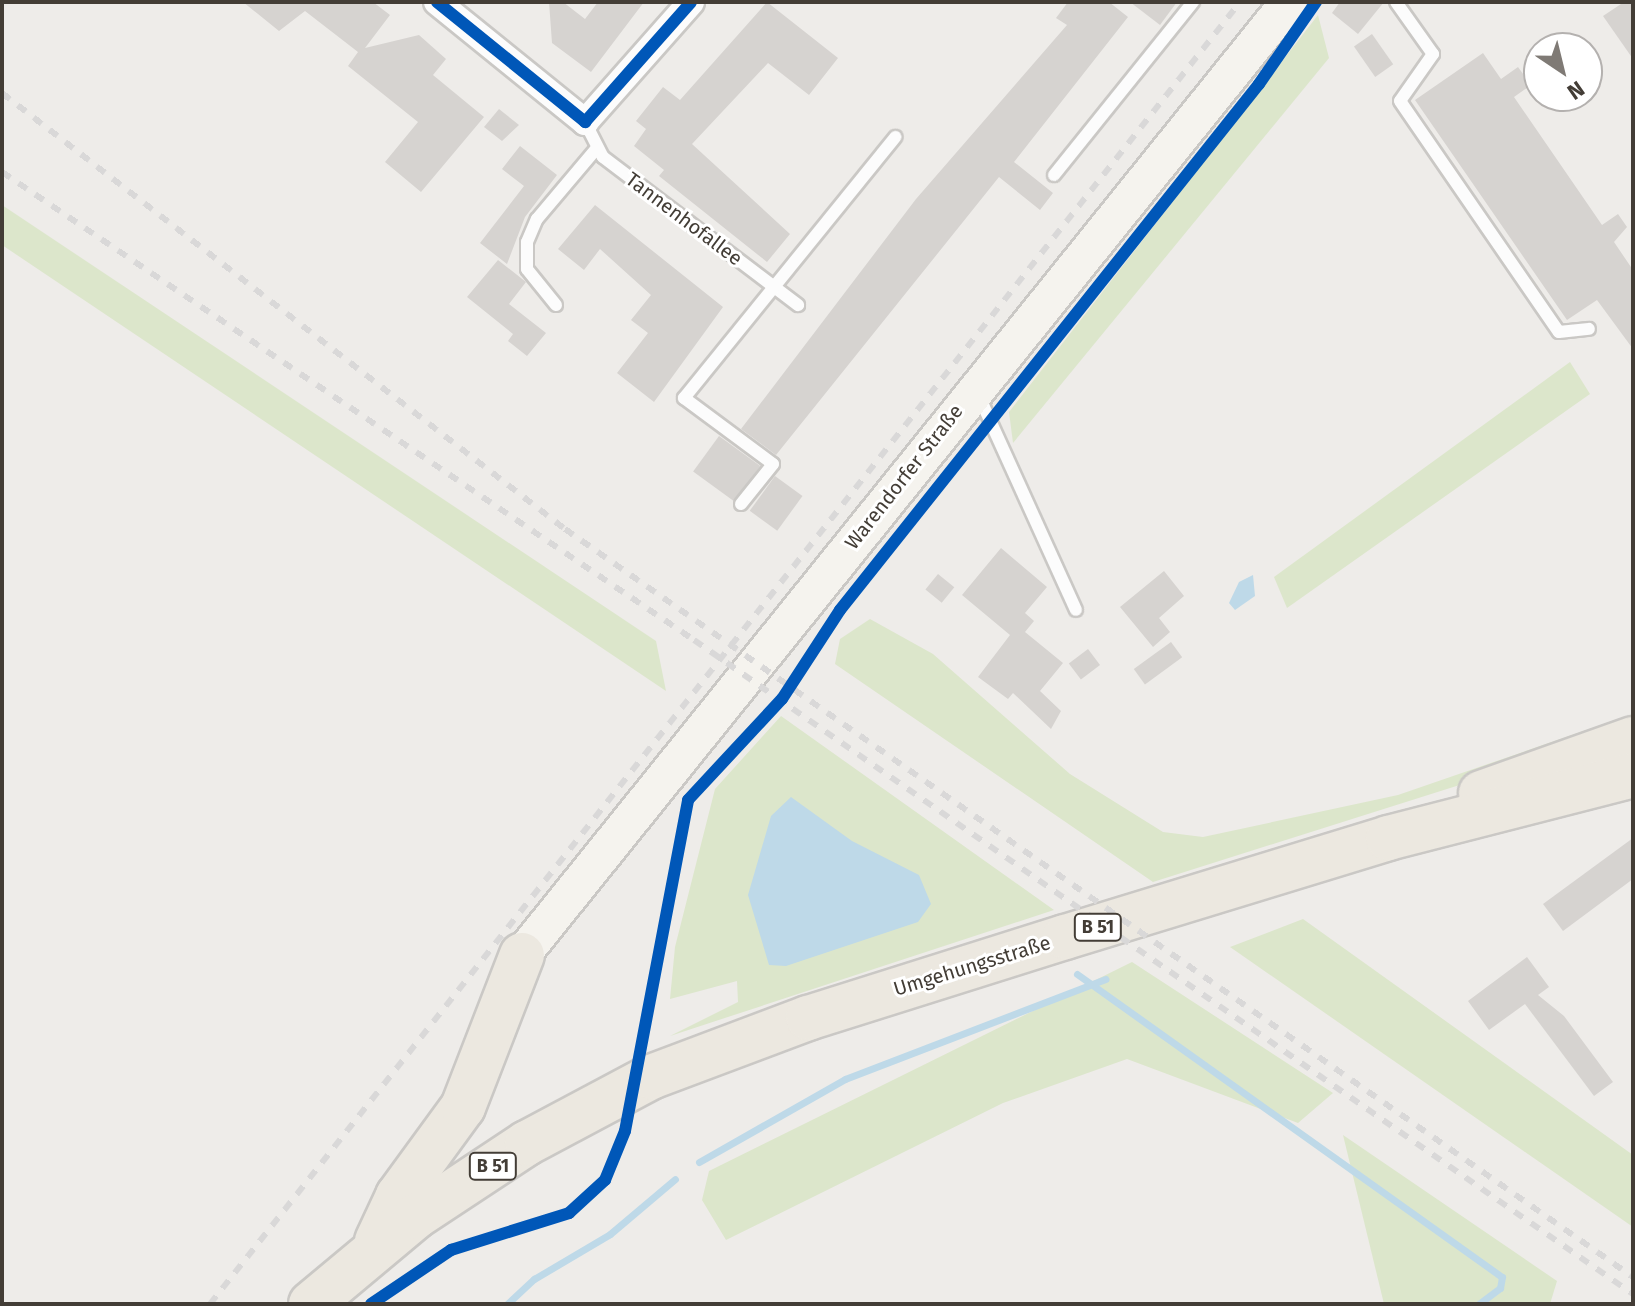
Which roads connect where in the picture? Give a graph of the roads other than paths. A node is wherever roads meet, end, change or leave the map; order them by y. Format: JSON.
{"nodes":[{"id":1,"x":437,"y":2,"type":"edge"},
{"id":2,"x":691,"y":2,"type":"edge"},
{"id":3,"x":1193,"y":2,"type":"edge"},
{"id":4,"x":1289,"y":2,"type":"edge"},
{"id":5,"x":1396,"y":2,"type":"edge"},
{"id":6,"x":585,"y":122,"type":"junction"},
{"id":7,"x":895,"y":137,"type":"dead end"},
{"id":8,"x":597,"y":148,"type":"junction"},
{"id":9,"x":1054,"y":175,"type":"dead end"},
{"id":10,"x":774,"y":287,"type":"junction"},
{"id":11,"x":556,"y":305,"type":"dead end"},
{"id":12,"x":798,"y":305,"type":"dead end"},
{"id":13,"x":1589,"y":329,"type":"dead end"},
{"id":14,"x":975,"y":388,"type":"junction"},
{"id":15,"x":741,"y":504,"type":"dead end"},
{"id":16,"x":1076,"y":610,"type":"dead end"},
{"id":17,"x":1633,"y":739,"type":"edge"},
{"id":18,"x":1623,"y":781,"type":"edge"},
{"id":19,"x":1388,"y":838,"type":"junction"},
{"id":20,"x":522,"y":955,"type":"joint"},
{"id":21,"x":376,"y":1243,"type":"junction"},
{"id":22,"x":311,"y":1304,"type":"edge"}],
"edges":[{"from":1,"to":6,"type":"street","name":"Tannenhofallee"},
{"from":2,"to":6,"type":"street"},
{"from":3,"to":9,"type":"lane"},
{"from":4,"to":14,"type":"main road","name":"Warendorfer Straße"},
{"from":5,"to":13,"type":"lane"},
{"from":6,"to":8,"type":"lane","name":"Tannenhofallee"},
{"from":7,"to":10,"type":"lane"},
{"from":8,"to":10,"type":"lane","name":"Tannenhofallee"},
{"from":8,"to":11,"type":"lane"},
{"from":10,"to":12,"type":"lane","name":"Tannenhofallee"},
{"from":10,"to":15,"type":"lane"},
{"from":14,"to":16,"type":"lane"},
{"from":14,"to":20,"type":"main road","name":"Warendorfer Straße"},
{"from":17,"to":19,"type":"highway","name":"Umgehungsstraße","number":"B 51"},
{"from":18,"to":19,"type":"highway","name":"Umgehungsstraße","number":"B 51"},
{"from":19,"to":21,"type":"highway","name":"Umgehungsstraße","number":"B 51"},
{"from":20,"to":21,"type":"highway"},
{"from":21,"to":22,"type":"highway","name":"Umgehungsstraße","number":"B 51"}]}
